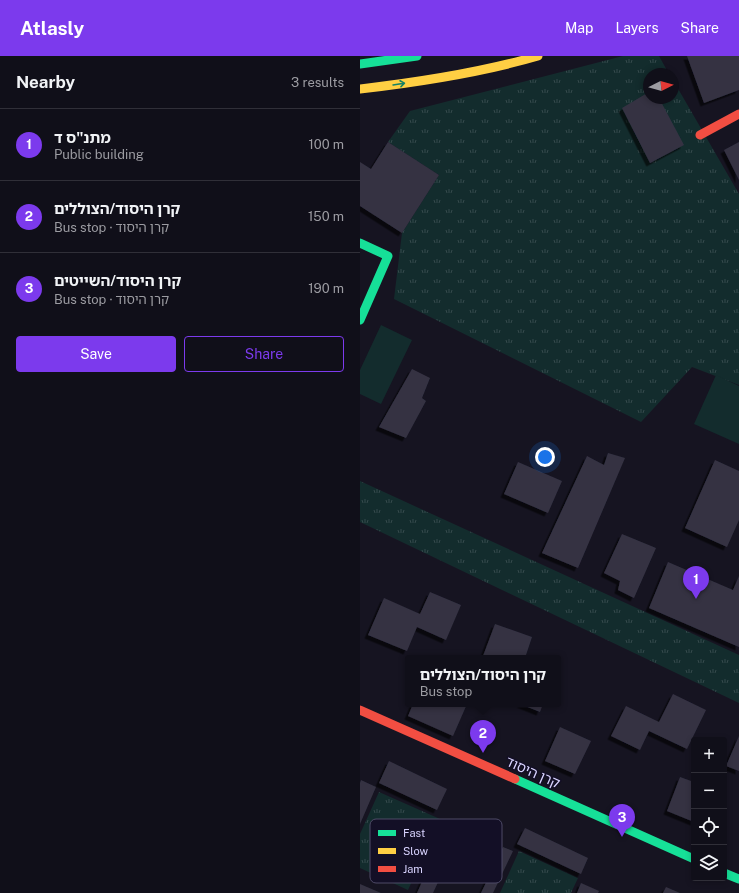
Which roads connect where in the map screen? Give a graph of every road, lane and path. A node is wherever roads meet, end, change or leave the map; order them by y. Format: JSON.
{"nodes":[{"id":1,"x":417,"y":56,"type":"edge"},
{"id":2,"x":538,"y":56,"type":"edge"},
{"id":3,"x":360,"y":64,"type":"edge"},
{"id":4,"x":360,"y":89,"type":"edge"},
{"id":5,"x":739,"y":114,"type":"edge"},
{"id":6,"x":700,"y":135,"type":"dead end"},
{"id":7,"x":360,"y":243,"type":"edge"},
{"id":8,"x":360,"y":320,"type":"edge"},
{"id":9,"x":360,"y":710,"type":"edge"},
{"id":10,"x":691,"y":858,"type":"edge"},
{"id":11,"x":727,"y":874,"type":"edge"},
{"id":12,"x":739,"y":879,"type":"edge"}],
"edges":[{"from":1,"to":3,"type":"street"},
{"from":4,"to":2,"type":"street","one_way":true},
{"from":5,"to":6,"type":"street"},
{"from":7,"to":8,"type":"street"},
{"from":9,"to":10,"type":"street","name":"קרן היסוד"},
{"from":11,"to":12,"type":"street"}]}
